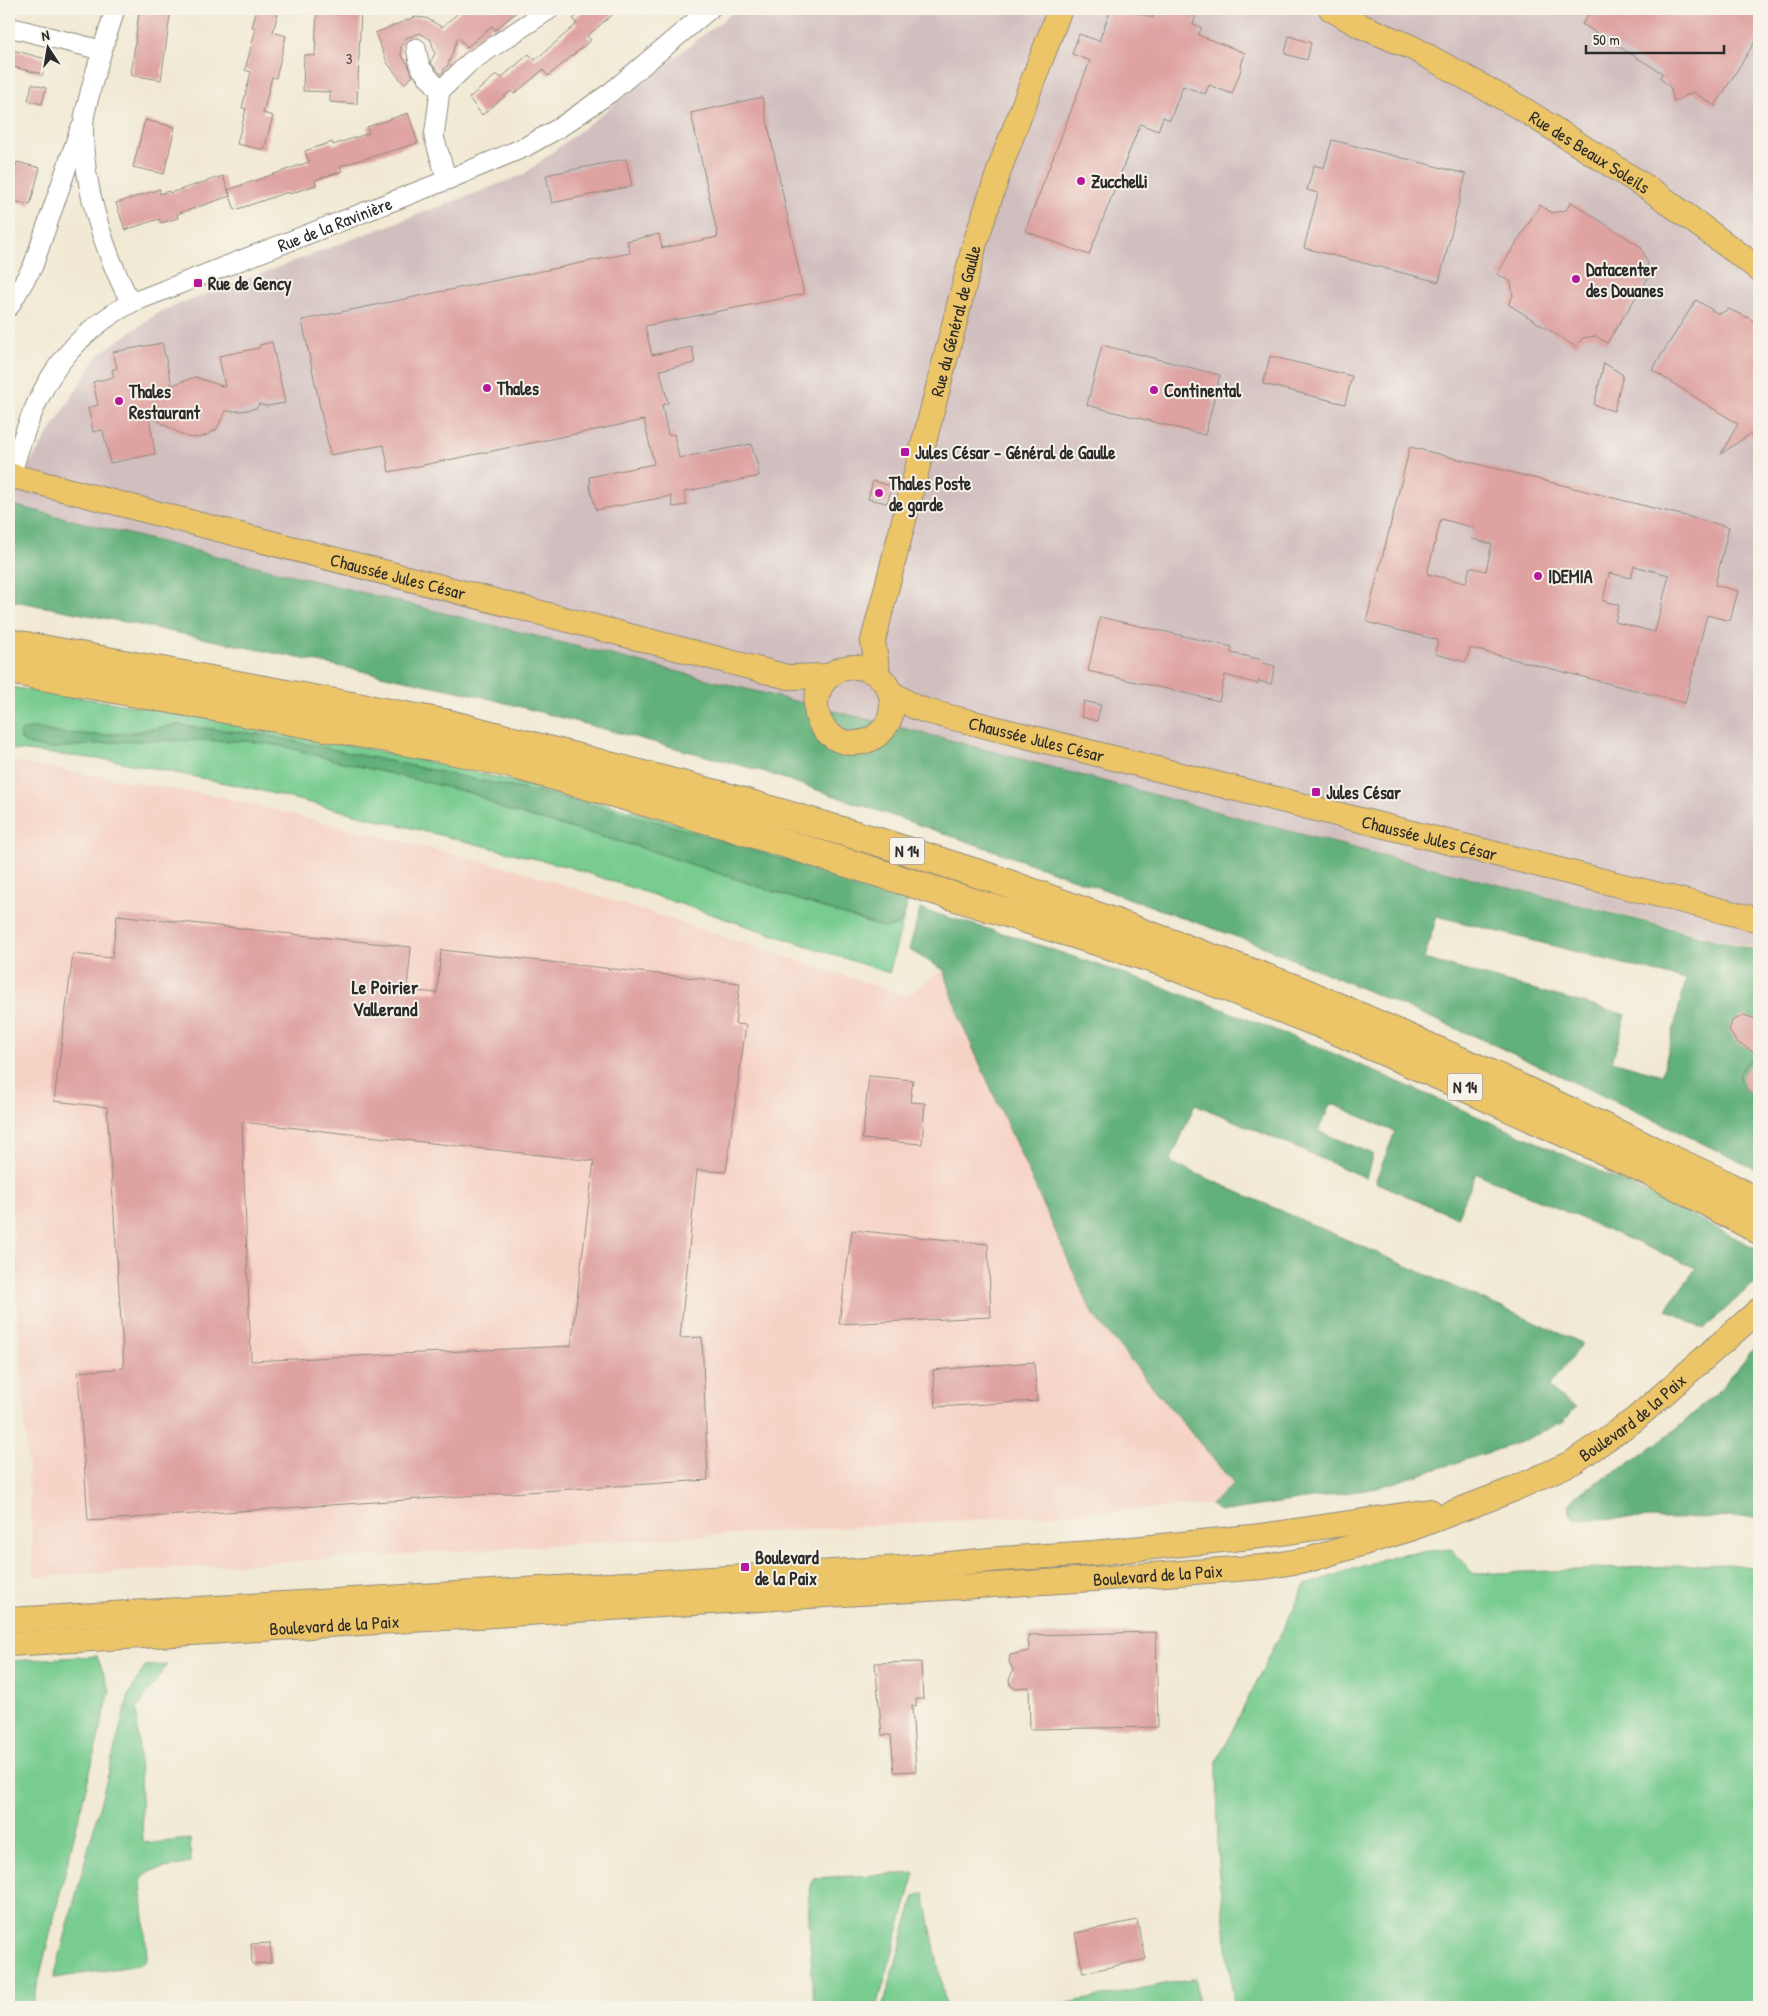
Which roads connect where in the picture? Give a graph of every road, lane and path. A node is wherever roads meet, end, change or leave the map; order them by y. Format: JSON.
{"nodes":[{"id":1,"x":115,"y":9,"type":"edge"},
{"id":2,"x":550,"y":9,"type":"edge"},
{"id":3,"x":710,"y":9,"type":"edge"},
{"id":4,"x":1060,"y":9,"type":"edge"},
{"id":5,"x":1331,"y":9,"type":"edge"},
{"id":6,"x":1363,"y":9,"type":"edge"},
{"id":7,"x":9,"y":27,"type":"edge"},
{"id":8,"x":416,"y":48,"type":"dead end"},
{"id":9,"x":1413,"y":48,"type":"junction"},
{"id":10,"x":101,"y":50,"type":"junction"},
{"id":11,"x":440,"y":92,"type":"junction"},
{"id":12,"x":84,"y":118,"type":"junction"},
{"id":13,"x":447,"y":180,"type":"junction"},
{"id":14,"x":60,"y":188,"type":"junction"},
{"id":15,"x":92,"y":194,"type":"junction"},
{"id":16,"x":1759,"y":269,"type":"edge"},
{"id":17,"x":131,"y":303,"type":"junction"},
{"id":18,"x":9,"y":307,"type":"edge"},
{"id":19,"x":10,"y":475,"type":"edge"},
{"id":20,"x":873,"y":641,"type":"junction"},
{"id":21,"x":9,"y":643,"type":"edge"},
{"id":22,"x":9,"y":670,"type":"edge"},
{"id":23,"x":839,"y":671,"type":"junction"},
{"id":24,"x":788,"y":677,"type":"junction"},
{"id":25,"x":884,"y":683,"type":"junction"},
{"id":26,"x":816,"y":706,"type":"junction"},
{"id":27,"x":926,"y":711,"type":"junction"},
{"id":28,"x":889,"y":721,"type":"junction"},
{"id":29,"x":1759,"y":920,"type":"edge"},
{"id":30,"x":1759,"y":1202,"type":"edge"},
{"id":31,"x":1759,"y":1230,"type":"edge"},
{"id":32,"x":1759,"y":1310,"type":"edge"},
{"id":33,"x":1488,"y":1498,"type":"junction"},
{"id":34,"x":9,"y":1620,"type":"edge"},
{"id":35,"x":9,"y":1644,"type":"edge"}],
"edges":[{"from":1,"to":10,"type":"street"},
{"from":2,"to":11,"type":"street"},
{"from":3,"to":13,"type":"street","name":"Rue de la Ravinière"},
{"from":4,"to":20,"type":"main road","name":"Rue du Général de Gaulle"},
{"from":5,"to":9,"type":"main road","name":"Rue des Beaux Soleils"},
{"from":6,"to":9,"type":"main road","name":"Rue des Beaux Soleils"},
{"from":7,"to":10,"type":"street"},
{"from":8,"to":11,"type":"street"},
{"from":9,"to":16,"type":"main road","name":"Rue des Beaux Soleils"},
{"from":10,"to":12,"type":"street"},
{"from":11,"to":13,"type":"street"},
{"from":12,"to":14,"type":"street"},
{"from":12,"to":15,"type":"street"},
{"from":13,"to":17,"type":"street","name":"Rue de la Ravinière"},
{"from":14,"to":15,"type":"street"},
{"from":14,"to":18,"type":"street"},
{"from":15,"to":17,"type":"street"},
{"from":17,"to":19,"type":"street","name":"Rue de la Ravinière"},
{"from":19,"to":24,"type":"main road","name":"Chaussée Jules César"},
{"from":20,"to":23,"type":"main road","name":"Rue du Général de Gaulle"},
{"from":20,"to":25,"type":"main road","name":"Rue du Général de Gaulle"},
{"from":21,"to":30,"type":"highway","number":"N 14"},
{"from":22,"to":31,"type":"highway","number":"N 14"},
{"from":23,"to":24,"type":"main road","name":"Chaussée Jules César"},
{"from":23,"to":25,"type":"main road"},
{"from":23,"to":26,"type":"main road"},
{"from":24,"to":26,"type":"main road","name":"Chaussée Jules César"},
{"from":25,"to":27,"type":"main road","name":"Chaussée Jules César"},
{"from":25,"to":28,"type":"main road"},
{"from":26,"to":28,"type":"main road"},
{"from":27,"to":28,"type":"main road","name":"Chaussée Jules César"},
{"from":27,"to":29,"type":"main road","name":"Chaussée Jules César"},
{"from":32,"to":33,"type":"main road","name":"Boulevard de la Paix"},
{"from":33,"to":34,"type":"main road","name":"Boulevard de la Paix"},
{"from":33,"to":35,"type":"main road","name":"Boulevard de la Paix"}]}
